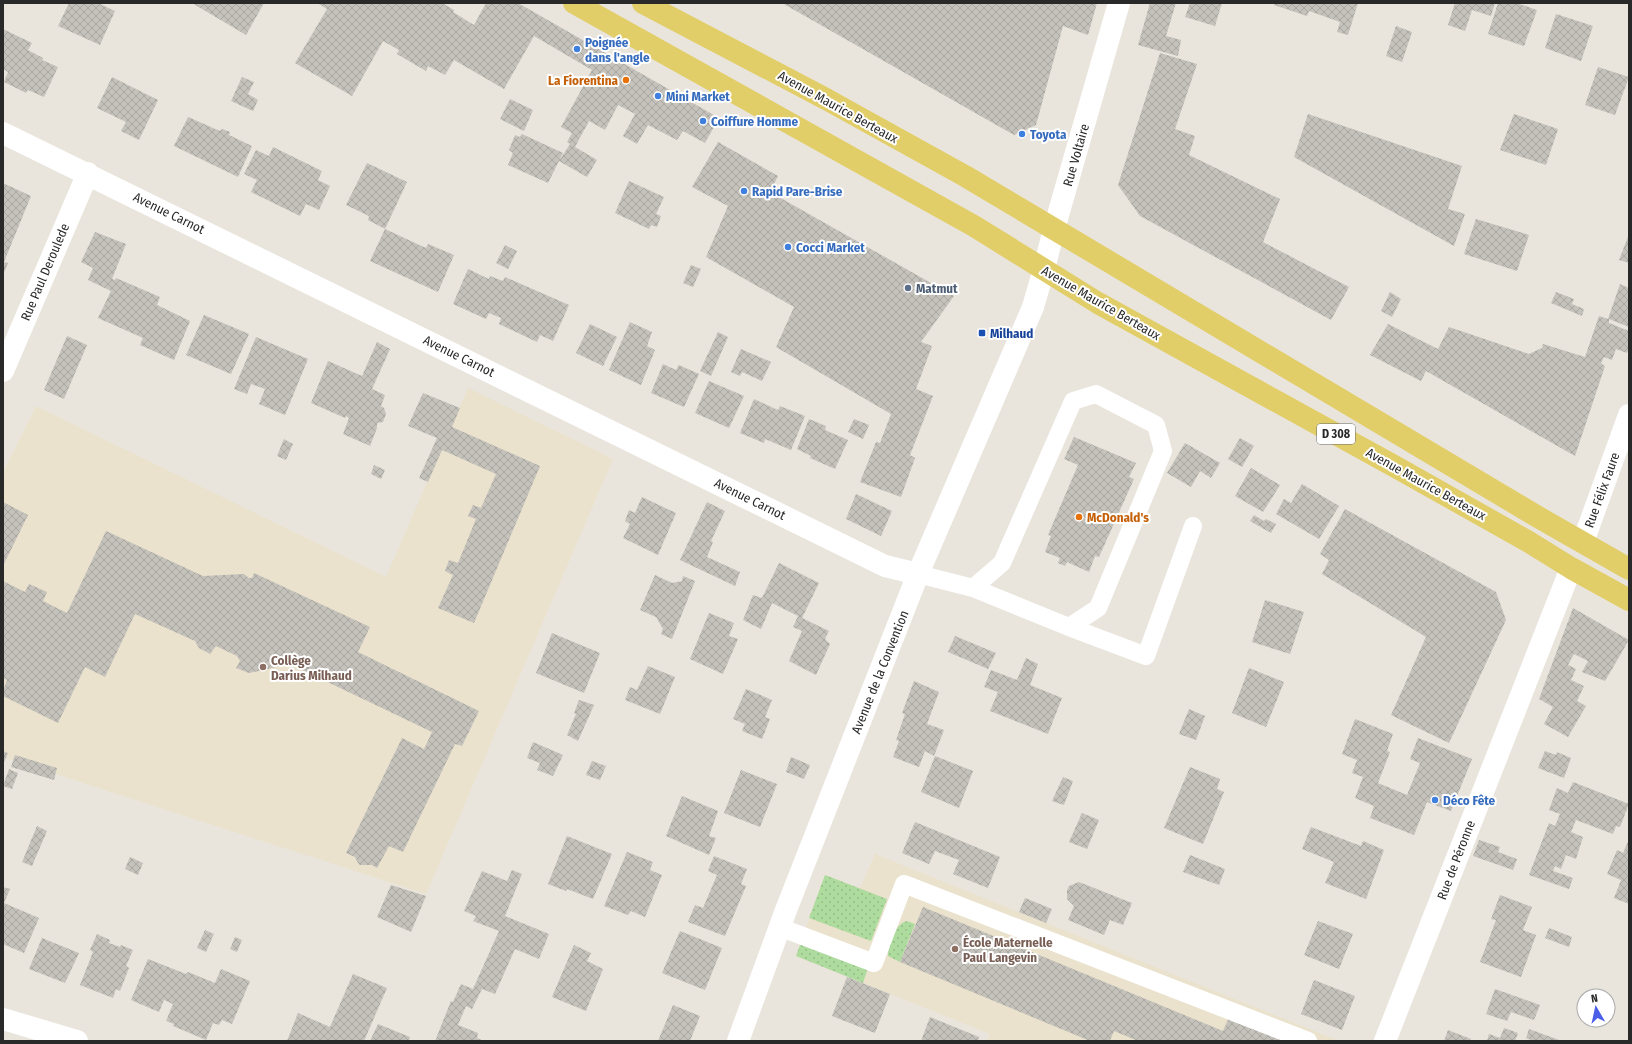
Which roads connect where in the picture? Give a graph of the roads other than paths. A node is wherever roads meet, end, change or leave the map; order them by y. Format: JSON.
{"nodes":[{"id":1,"x":574,"y":3,"type":"edge"},
{"id":2,"x":644,"y":3,"type":"edge"},
{"id":3,"x":1119,"y":3,"type":"edge"},
{"id":4,"x":3,"y":133,"type":"edge"},
{"id":5,"x":88,"y":173,"type":"junction"},
{"id":6,"x":1054,"y":229,"type":"junction"},
{"id":7,"x":1044,"y":270,"type":"junction"},
{"id":8,"x":1033,"y":307,"type":"joint"},
{"id":9,"x":3,"y":371,"type":"edge"},
{"id":10,"x":1629,"y":415,"type":"edge"},
{"id":11,"x":1193,"y":526,"type":"dead end"},
{"id":12,"x":1583,"y":542,"type":"junction"},
{"id":13,"x":1571,"y":568,"type":"junction"},
{"id":14,"x":1629,"y":569,"type":"edge"},
{"id":15,"x":918,"y":574,"type":"junction"},
{"id":16,"x":973,"y":588,"type":"junction"},
{"id":17,"x":1629,"y":600,"type":"edge"},
{"id":18,"x":1069,"y":627,"type":"junction"},
{"id":19,"x":779,"y":927,"type":"junction"},
{"id":20,"x":3,"y":1019,"type":"edge"},
{"id":21,"x":77,"y":1041,"type":"edge"},
{"id":22,"x":738,"y":1041,"type":"edge"},
{"id":23,"x":1308,"y":1041,"type":"edge"},
{"id":24,"x":1385,"y":1041,"type":"edge"}],
"edges":[{"from":1,"to":7,"type":"main road","name":"Avenue Maurice Berteaux","number":"D 308"},
{"from":2,"to":6,"type":"main road","name":"Avenue Maurice Berteaux"},
{"from":3,"to":6,"type":"street","name":"Rue Voltaire"},
{"from":4,"to":5,"type":"street","name":"Avenue Carnot"},
{"from":5,"to":9,"type":"street","name":"Rue Paul Deroulede"},
{"from":5,"to":15,"type":"street","name":"Avenue Carnot"},
{"from":6,"to":7,"type":"street","name":"Rue Voltaire"},
{"from":6,"to":12,"type":"main road","name":"Avenue Maurice Berteaux"},
{"from":7,"to":8,"type":"street","name":"Rue Voltaire"},
{"from":7,"to":13,"type":"main road","name":"Avenue Maurice Berteaux","number":"D 308"},
{"from":8,"to":15,"type":"street","name":"Avenue de la Convention"},
{"from":10,"to":12,"type":"street","name":"Rue Félix Faure"},
{"from":11,"to":18,"type":"lane"},
{"from":12,"to":14,"type":"main road","name":"Avenue Maurice Berteaux"},
{"from":13,"to":17,"type":"main road","name":"Avenue Maurice Berteaux","number":"D 308"},
{"from":13,"to":24,"type":"street","name":"Rue de Péronne"},
{"from":15,"to":16,"type":"lane"},
{"from":15,"to":19,"type":"street","name":"Avenue de la Convention"},
{"from":16,"to":18,"type":"lane"},
{"from":16,"to":18,"type":"lane"},
{"from":19,"to":22,"type":"street","name":"Avenue de la Convention"},
{"from":19,"to":23,"type":"lane"},
{"from":20,"to":21,"type":"street"}]}
